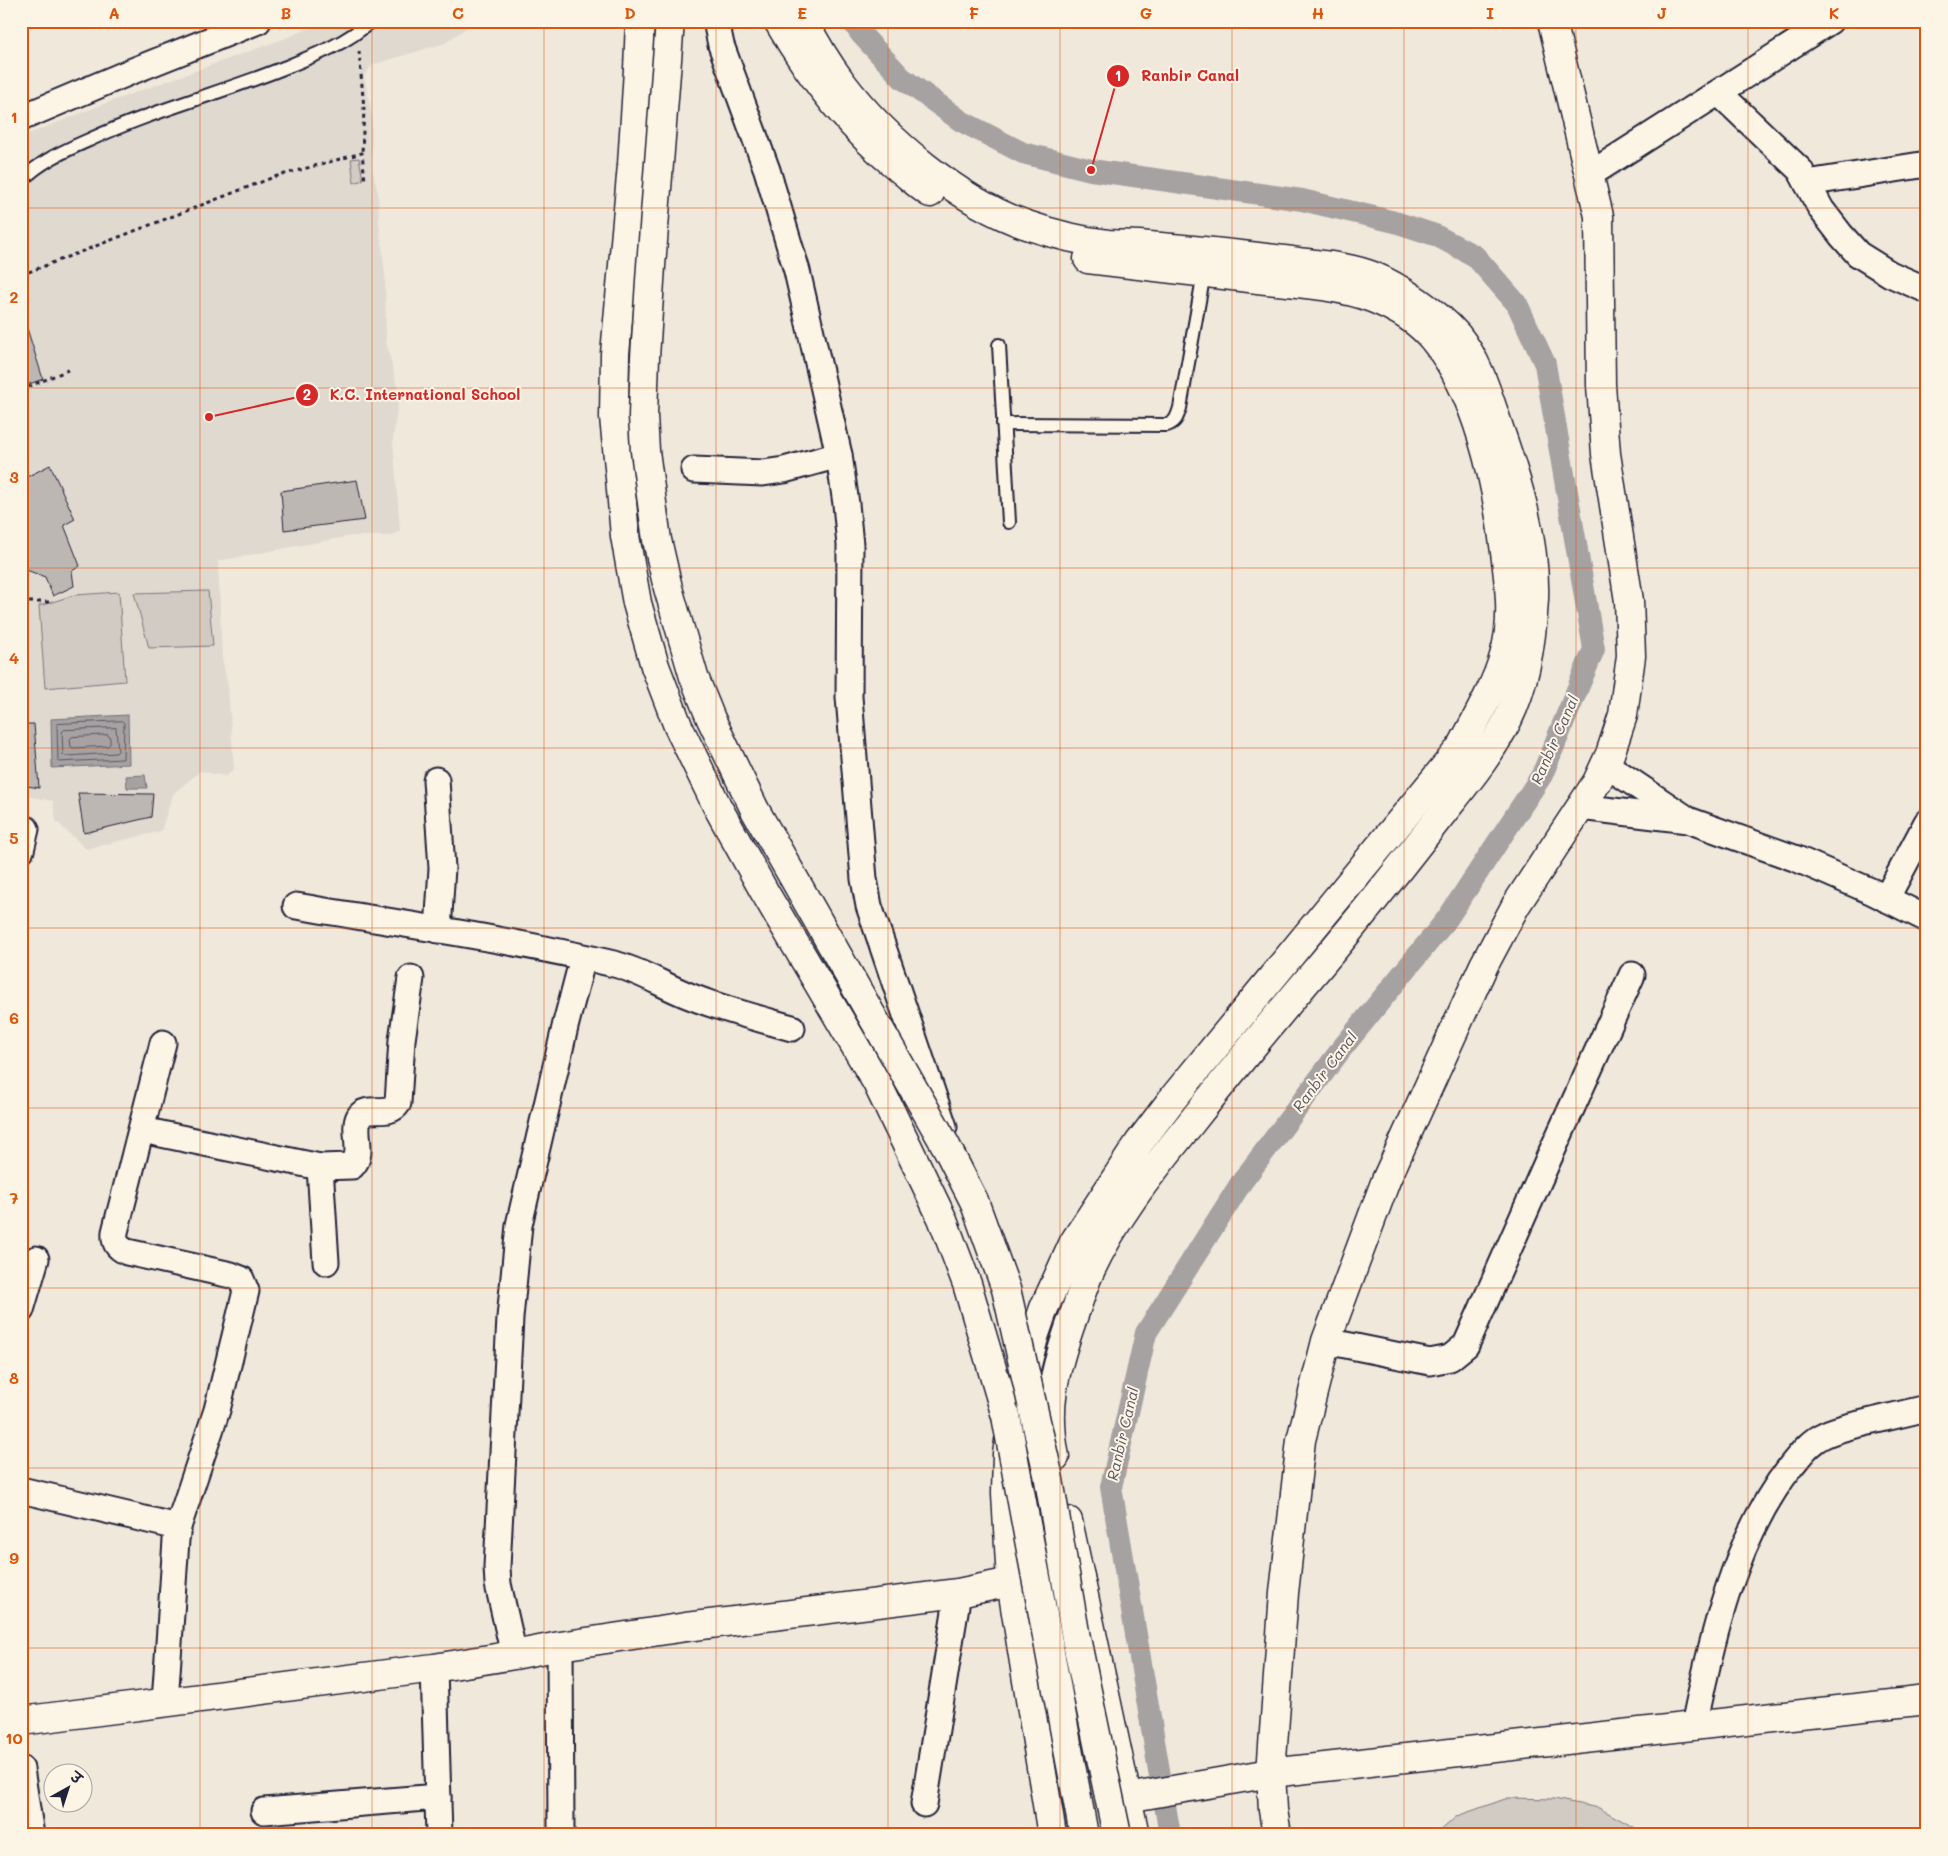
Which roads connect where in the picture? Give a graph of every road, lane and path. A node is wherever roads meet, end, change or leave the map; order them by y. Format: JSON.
{"nodes":[{"id":1,"x":258,"y":21,"type":"edge"},
{"id":2,"x":371,"y":21,"type":"edge"},
{"id":3,"x":640,"y":21,"type":"edge"},
{"id":4,"x":670,"y":21,"type":"edge"},
{"id":5,"x":716,"y":21,"type":"edge"},
{"id":6,"x":778,"y":21,"type":"edge"},
{"id":7,"x":804,"y":21,"type":"edge"},
{"id":8,"x":1552,"y":21,"type":"edge"},
{"id":9,"x":1830,"y":21,"type":"edge"},
{"id":10,"x":358,"y":33,"type":"junction"},
{"id":11,"x":1719,"y":93,"type":"junction"},
{"id":12,"x":21,"y":118,"type":"edge"},
{"id":13,"x":362,"y":153,"type":"junction"},
{"id":14,"x":1927,"y":164,"type":"edge"},
{"id":15,"x":1589,"y":175,"type":"junction"},
{"id":16,"x":21,"y":181,"type":"edge"},
{"id":17,"x":365,"y":181,"type":"dead end"},
{"id":18,"x":1807,"y":184,"type":"junction"},
{"id":19,"x":1204,"y":273,"type":"junction"},
{"id":20,"x":21,"y":275,"type":"edge"},
{"id":21,"x":1927,"y":290,"type":"edge"},
{"id":22,"x":999,"y":345,"type":"dead end"},
{"id":23,"x":68,"y":370,"type":"dead end"},
{"id":24,"x":21,"y":390,"type":"edge"},
{"id":25,"x":1003,"y":424,"type":"junction"},
{"id":26,"x":838,"y":455,"type":"junction"},
{"id":27,"x":694,"y":470,"type":"dead end"},
{"id":28,"x":1009,"y":522,"type":"dead end"},
{"id":29,"x":21,"y":602,"type":"edge"},
{"id":30,"x":53,"y":602,"type":"dead end"},
{"id":31,"x":1606,"y":764,"type":"junction"},
{"id":32,"x":436,"y":780,"type":"dead end"},
{"id":33,"x":1580,"y":807,"type":"junction"},
{"id":34,"x":1688,"y":820,"type":"junction"},
{"id":35,"x":1927,"y":822,"type":"edge"},
{"id":36,"x":1886,"y":899,"type":"junction"},
{"id":37,"x":296,"y":906,"type":"dead end"},
{"id":38,"x":1927,"y":919,"type":"edge"},
{"id":39,"x":438,"y":930,"type":"junction"},
{"id":40,"x":583,"y":958,"type":"junction"},
{"id":41,"x":1632,"y":974,"type":"dead end"},
{"id":42,"x":411,"y":978,"type":"dead end"},
{"id":43,"x":792,"y":1028,"type":"dead end"},
{"id":44,"x":163,"y":1043,"type":"dead end"},
{"id":45,"x":142,"y":1130,"type":"junction"},
{"id":46,"x":320,"y":1167,"type":"junction"},
{"id":47,"x":36,"y":1259,"type":"dead end"},
{"id":48,"x":326,"y":1262,"type":"dead end"},
{"id":49,"x":21,"y":1310,"type":"edge"},
{"id":50,"x":1326,"y":1342,"type":"junction"},
{"id":51,"x":1029,"y":1357,"type":"junction"},
{"id":52,"x":1927,"y":1408,"type":"edge"},
{"id":53,"x":1052,"y":1440,"type":"junction"},
{"id":54,"x":21,"y":1490,"type":"edge"},
{"id":55,"x":178,"y":1527,"type":"junction"},
{"id":56,"x":1080,"y":1577,"type":"junction"},
{"id":57,"x":1011,"y":1582,"type":"junction"},
{"id":58,"x":958,"y":1593,"type":"junction"},
{"id":59,"x":560,"y":1646,"type":"junction"},
{"id":60,"x":514,"y":1655,"type":"junction"},
{"id":61,"x":434,"y":1668,"type":"junction"},
{"id":62,"x":1927,"y":1700,"type":"edge"},
{"id":63,"x":164,"y":1702,"type":"junction"},
{"id":64,"x":21,"y":1721,"type":"edge"},
{"id":65,"x":1694,"y":1726,"type":"junction"},
{"id":66,"x":21,"y":1769,"type":"edge"},
{"id":67,"x":1271,"y":1773,"type":"junction"},
{"id":68,"x":438,"y":1797,"type":"junction"},
{"id":69,"x":1132,"y":1798,"type":"junction"},
{"id":70,"x":924,"y":1804,"type":"dead end"},
{"id":71,"x":264,"y":1811,"type":"dead end"},
{"id":72,"x":561,"y":1830,"type":"dead end"},
{"id":73,"x":31,"y":1835,"type":"edge"},
{"id":74,"x":440,"y":1835,"type":"edge"},
{"id":75,"x":1052,"y":1835,"type":"edge"},
{"id":76,"x":1084,"y":1835,"type":"edge"},
{"id":77,"x":1116,"y":1835,"type":"edge"},
{"id":78,"x":1135,"y":1835,"type":"edge"},
{"id":79,"x":1277,"y":1835,"type":"edge"}],
"edges":[{"from":1,"to":12,"type":"street"},
{"from":2,"to":10,"type":"lane"},
{"from":3,"to":76,"type":"main road","bridge":true},
{"from":4,"to":77,"type":"main road","bridge":true},
{"from":5,"to":26,"type":"street"},
{"from":6,"to":19,"type":"main road"},
{"from":7,"to":53,"type":"main road"},
{"from":8,"to":15,"type":"main road"},
{"from":9,"to":11,"type":"street"},
{"from":10,"to":13,"type":"path"},
{"from":10,"to":16,"type":"lane"},
{"from":11,"to":15,"type":"street"},
{"from":11,"to":18,"type":"street"},
{"from":13,"to":17,"type":"path"},
{"from":13,"to":20,"type":"path"},
{"from":14,"to":18,"type":"street"},
{"from":15,"to":31,"type":"main road"},
{"from":18,"to":21,"type":"street"},
{"from":19,"to":25,"type":"lane"},
{"from":19,"to":51,"type":"main road"},
{"from":22,"to":25,"type":"lane"},
{"from":23,"to":24,"type":"path"},
{"from":25,"to":28,"type":"lane"},
{"from":26,"to":27,"type":"street"},
{"from":26,"to":51,"type":"street"},
{"from":29,"to":30,"type":"path"},
{"from":31,"to":33,"type":"main road"},
{"from":31,"to":34,"type":"street"},
{"from":32,"to":39,"type":"street"},
{"from":33,"to":34,"type":"street"},
{"from":33,"to":50,"type":"main road"},
{"from":34,"to":36,"type":"street"},
{"from":35,"to":36,"type":"street"},
{"from":36,"to":38,"type":"street"},
{"from":37,"to":39,"type":"street"},
{"from":39,"to":40,"type":"street"},
{"from":40,"to":43,"type":"street"},
{"from":40,"to":60,"type":"street"},
{"from":41,"to":50,"type":"street"},
{"from":42,"to":46,"type":"street"},
{"from":44,"to":45,"type":"street"},
{"from":45,"to":46,"type":"street"},
{"from":45,"to":55,"type":"street"},
{"from":46,"to":48,"type":"street"},
{"from":47,"to":49,"type":"street"},
{"from":50,"to":67,"type":"main road"},
{"from":51,"to":53,"type":"street"},
{"from":51,"to":57,"type":"main road"},
{"from":52,"to":65,"type":"street"},
{"from":53,"to":56,"type":"main road"},
{"from":54,"to":55,"type":"street"},
{"from":55,"to":63,"type":"street"},
{"from":56,"to":57,"type":"main road"},
{"from":56,"to":69,"type":"main road"},
{"from":57,"to":58,"type":"main road"},
{"from":57,"to":75,"type":"main road"},
{"from":58,"to":59,"type":"main road"},
{"from":58,"to":70,"type":"street"},
{"from":59,"to":60,"type":"main road"},
{"from":59,"to":72,"type":"street"},
{"from":60,"to":61,"type":"main road"},
{"from":61,"to":63,"type":"main road"},
{"from":61,"to":68,"type":"street"},
{"from":62,"to":65,"type":"main road"},
{"from":63,"to":64,"type":"main road"},
{"from":65,"to":67,"type":"main road"},
{"from":66,"to":73,"type":"street"},
{"from":67,"to":69,"type":"main road"},
{"from":67,"to":79,"type":"main road"},
{"from":68,"to":71,"type":"street"},
{"from":68,"to":74,"type":"street"},
{"from":69,"to":78,"type":"main road"}]}
